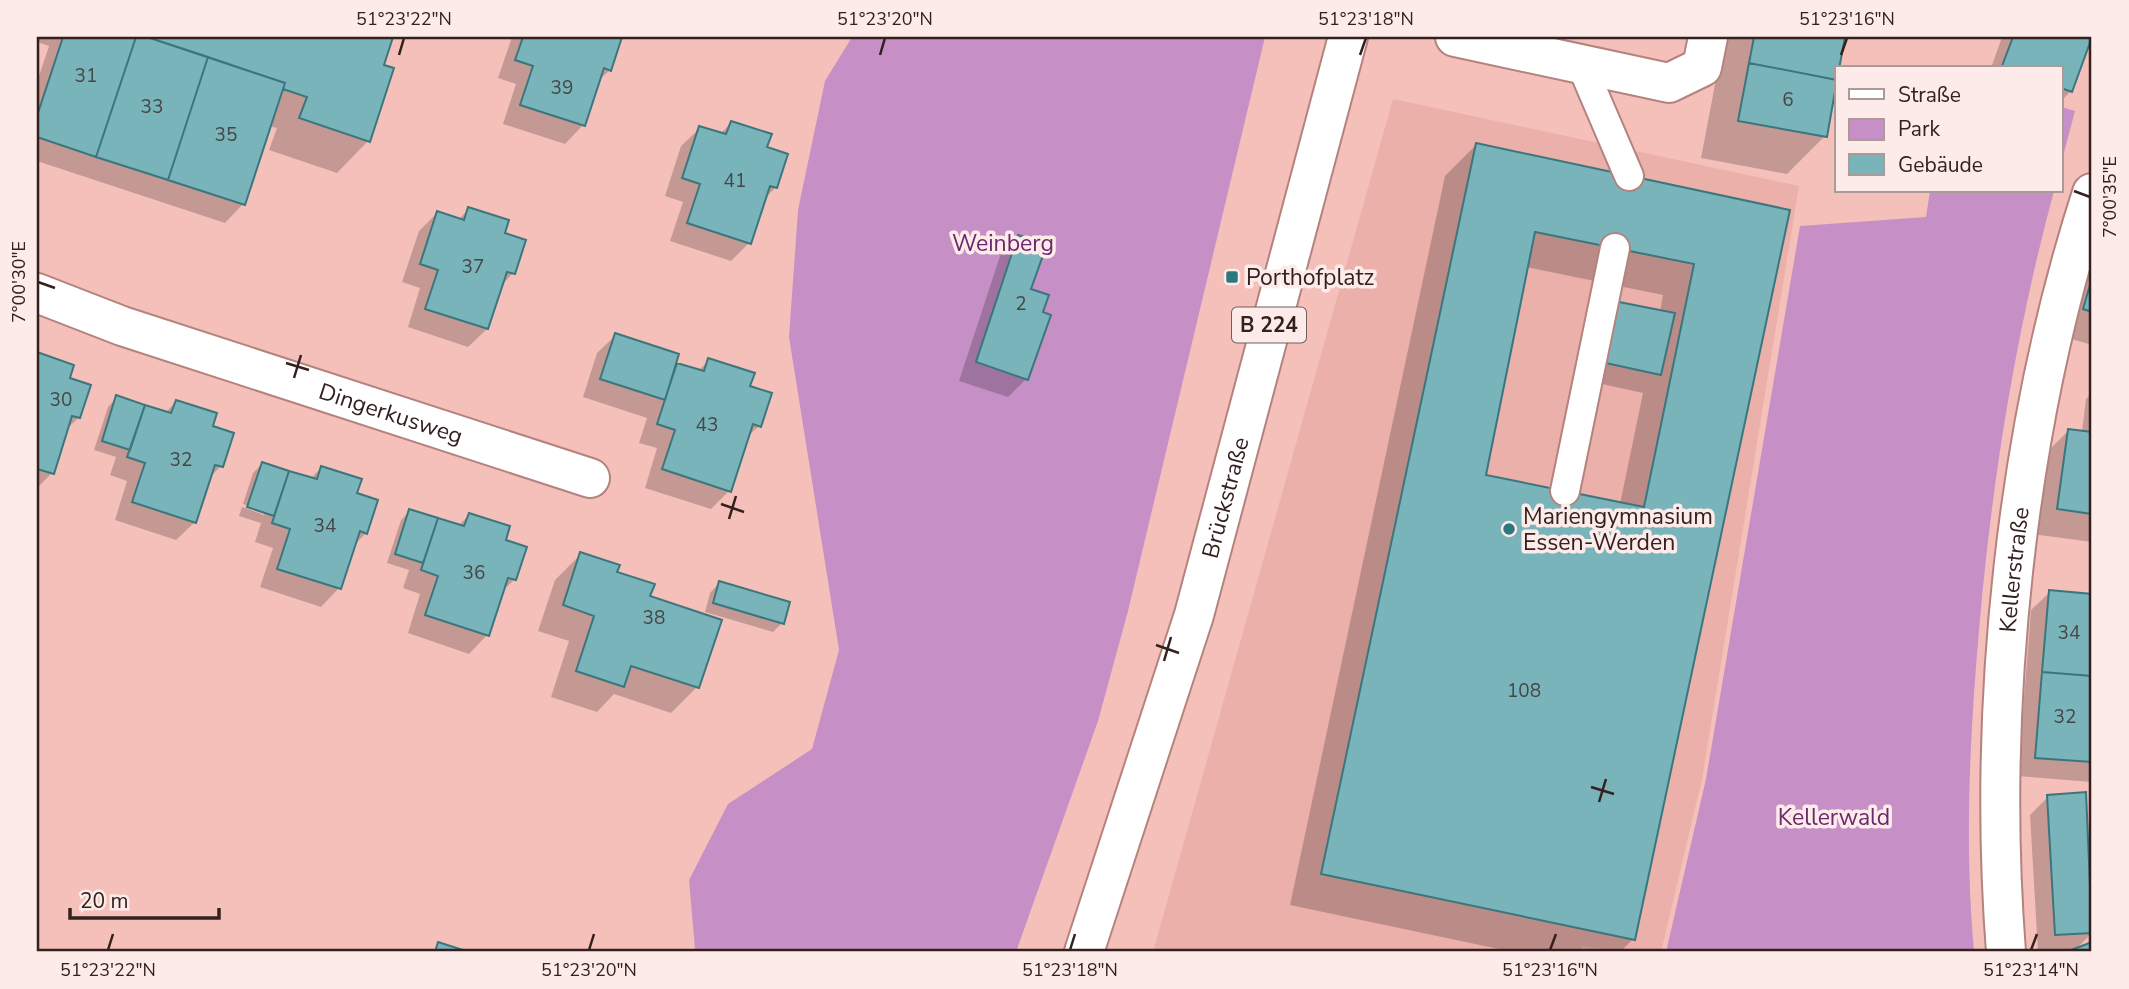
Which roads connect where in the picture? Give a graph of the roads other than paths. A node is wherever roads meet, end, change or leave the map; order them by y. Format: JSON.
{"nodes":[{"id":1,"x":1348,"y":37,"type":"edge"},
{"id":2,"x":1455,"y":37,"type":"edge"},
{"id":3,"x":1709,"y":37,"type":"edge"},
{"id":4,"x":1581,"y":64,"type":"junction"},
{"id":5,"x":1629,"y":176,"type":"dead end"},
{"id":6,"x":2092,"y":193,"type":"edge"},
{"id":7,"x":1615,"y":248,"type":"dead end"},
{"id":8,"x":37,"y":293,"type":"edge"},
{"id":9,"x":590,"y":478,"type":"dead end"},
{"id":10,"x":1565,"y":491,"type":"dead end"},
{"id":11,"x":1084,"y":952,"type":"edge"},
{"id":12,"x":2006,"y":952,"type":"edge"}],
"edges":[{"from":1,"to":11,"type":"street","name":"Brückstraße","number":"B 224"},
{"from":2,"to":4,"type":"street"},
{"from":3,"to":4,"type":"street"},
{"from":4,"to":5,"type":"lane"},
{"from":6,"to":12,"type":"street","name":"Kellerstraße"},
{"from":7,"to":10,"type":"lane"},
{"from":8,"to":9,"type":"street","name":"Dingerkusweg"}]}
